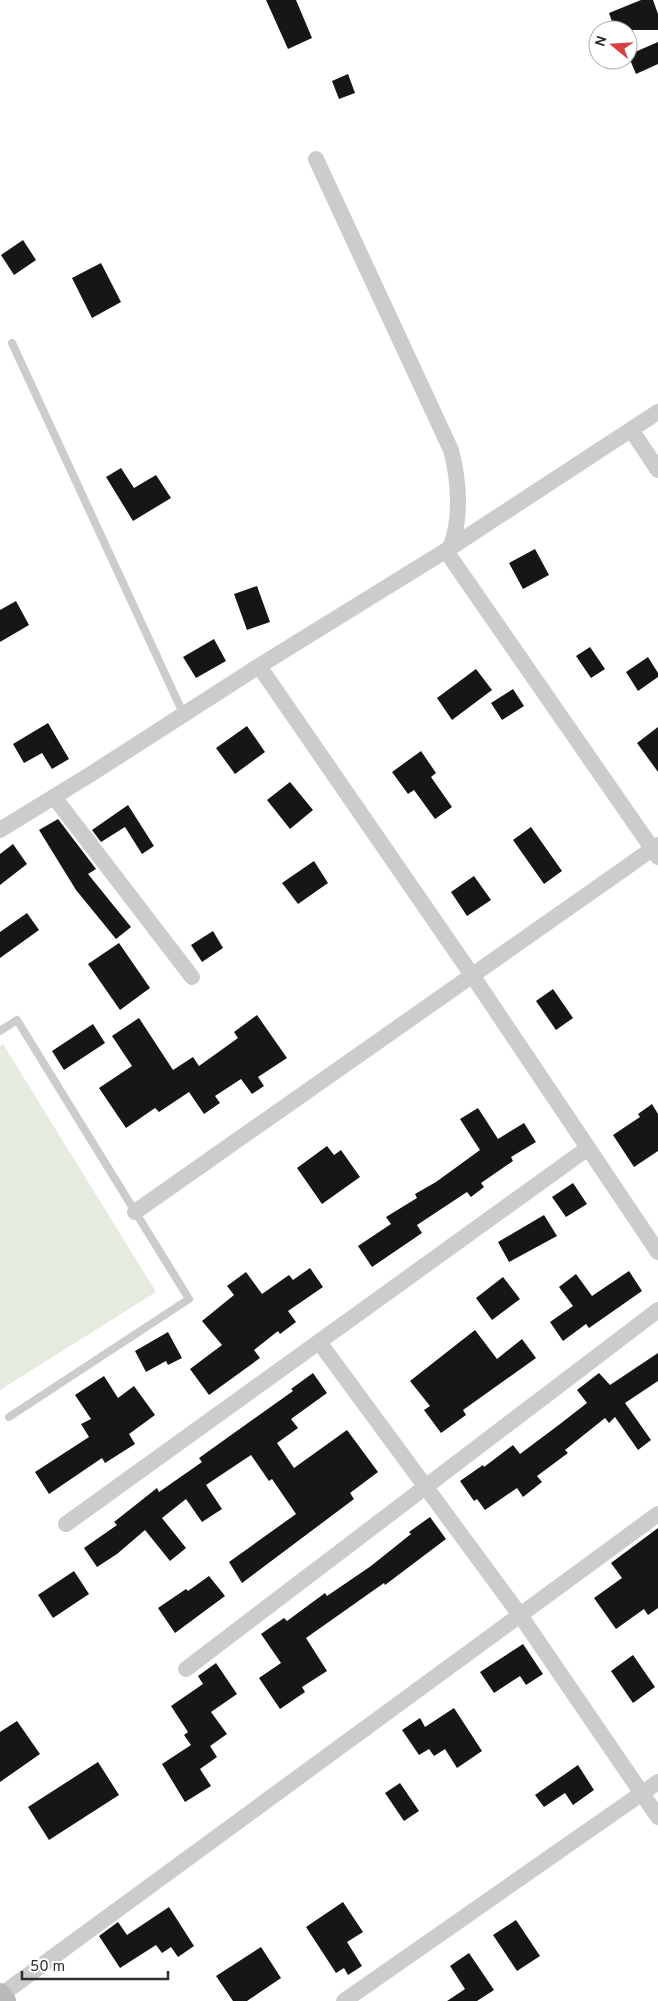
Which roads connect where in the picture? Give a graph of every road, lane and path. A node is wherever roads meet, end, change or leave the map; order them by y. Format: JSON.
{"nodes":[{"id":1,"x":316,"y":159,"type":"dead end"},
{"id":2,"x":12,"y":343,"type":"dead end"},
{"id":3,"x":658,"y":412,"type":"edge"},
{"id":4,"x":632,"y":431,"type":"junction"},
{"id":5,"x":658,"y":470,"type":"edge"},
{"id":6,"x":448,"y":550,"type":"junction"},
{"id":7,"x":259,"y":666,"type":"junction"},
{"id":8,"x":184,"y":715,"type":"junction"},
{"id":9,"x":54,"y":797,"type":"junction"},
{"id":10,"x":0,"y":830,"type":"edge"},
{"id":11,"x":656,"y":851,"type":"edge"},
{"id":12,"x":472,"y":976,"type":"junction"},
{"id":13,"x":192,"y":977,"type":"dead end"},
{"id":14,"x":0,"y":1031,"type":"edge"},
{"id":15,"x":588,"y":1148,"type":"junction"},
{"id":16,"x":135,"y":1212,"type":"junction"},
{"id":17,"x":658,"y":1252,"type":"edge"},
{"id":18,"x":658,"y":1310,"type":"edge"},
{"id":19,"x":319,"y":1342,"type":"junction"},
{"id":20,"x":9,"y":1417,"type":"dead end"},
{"id":21,"x":425,"y":1487,"type":"junction"},
{"id":22,"x":658,"y":1514,"type":"edge"},
{"id":23,"x":66,"y":1524,"type":"dead end"},
{"id":24,"x":520,"y":1615,"type":"junction"},
{"id":25,"x":186,"y":1669,"type":"dead end"},
{"id":26,"x":658,"y":1782,"type":"edge"},
{"id":27,"x":642,"y":1793,"type":"junction"},
{"id":28,"x":658,"y":1817,"type":"edge"},
{"id":29,"x":0,"y":1994,"type":"edge"},
{"id":30,"x":5,"y":2001,"type":"edge"},
{"id":31,"x":344,"y":2001,"type":"edge"}],
"edges":[{"from":1,"to":6,"type":"street"},
{"from":2,"to":8,"type":"lane"},
{"from":3,"to":4,"type":"street"},
{"from":4,"to":5,"type":"street"},
{"from":4,"to":6,"type":"street"},
{"from":6,"to":7,"type":"street"},
{"from":6,"to":11,"type":"street"},
{"from":7,"to":8,"type":"street"},
{"from":7,"to":12,"type":"street"},
{"from":8,"to":9,"type":"street"},
{"from":9,"to":10,"type":"street"},
{"from":9,"to":13,"type":"street"},
{"from":11,"to":12,"type":"street"},
{"from":12,"to":15,"type":"street"},
{"from":12,"to":16,"type":"street"},
{"from":14,"to":16,"type":"lane"},
{"from":15,"to":17,"type":"street"},
{"from":15,"to":19,"type":"street"},
{"from":16,"to":20,"type":"lane"},
{"from":18,"to":21,"type":"street"},
{"from":19,"to":21,"type":"street"},
{"from":19,"to":23,"type":"street"},
{"from":21,"to":24,"type":"street"},
{"from":21,"to":25,"type":"street"},
{"from":22,"to":24,"type":"street"},
{"from":24,"to":27,"type":"street"},
{"from":24,"to":29,"type":"street"},
{"from":26,"to":27,"type":"street"},
{"from":27,"to":28,"type":"street"},
{"from":27,"to":31,"type":"street"},
{"from":29,"to":30,"type":"street"}]}
